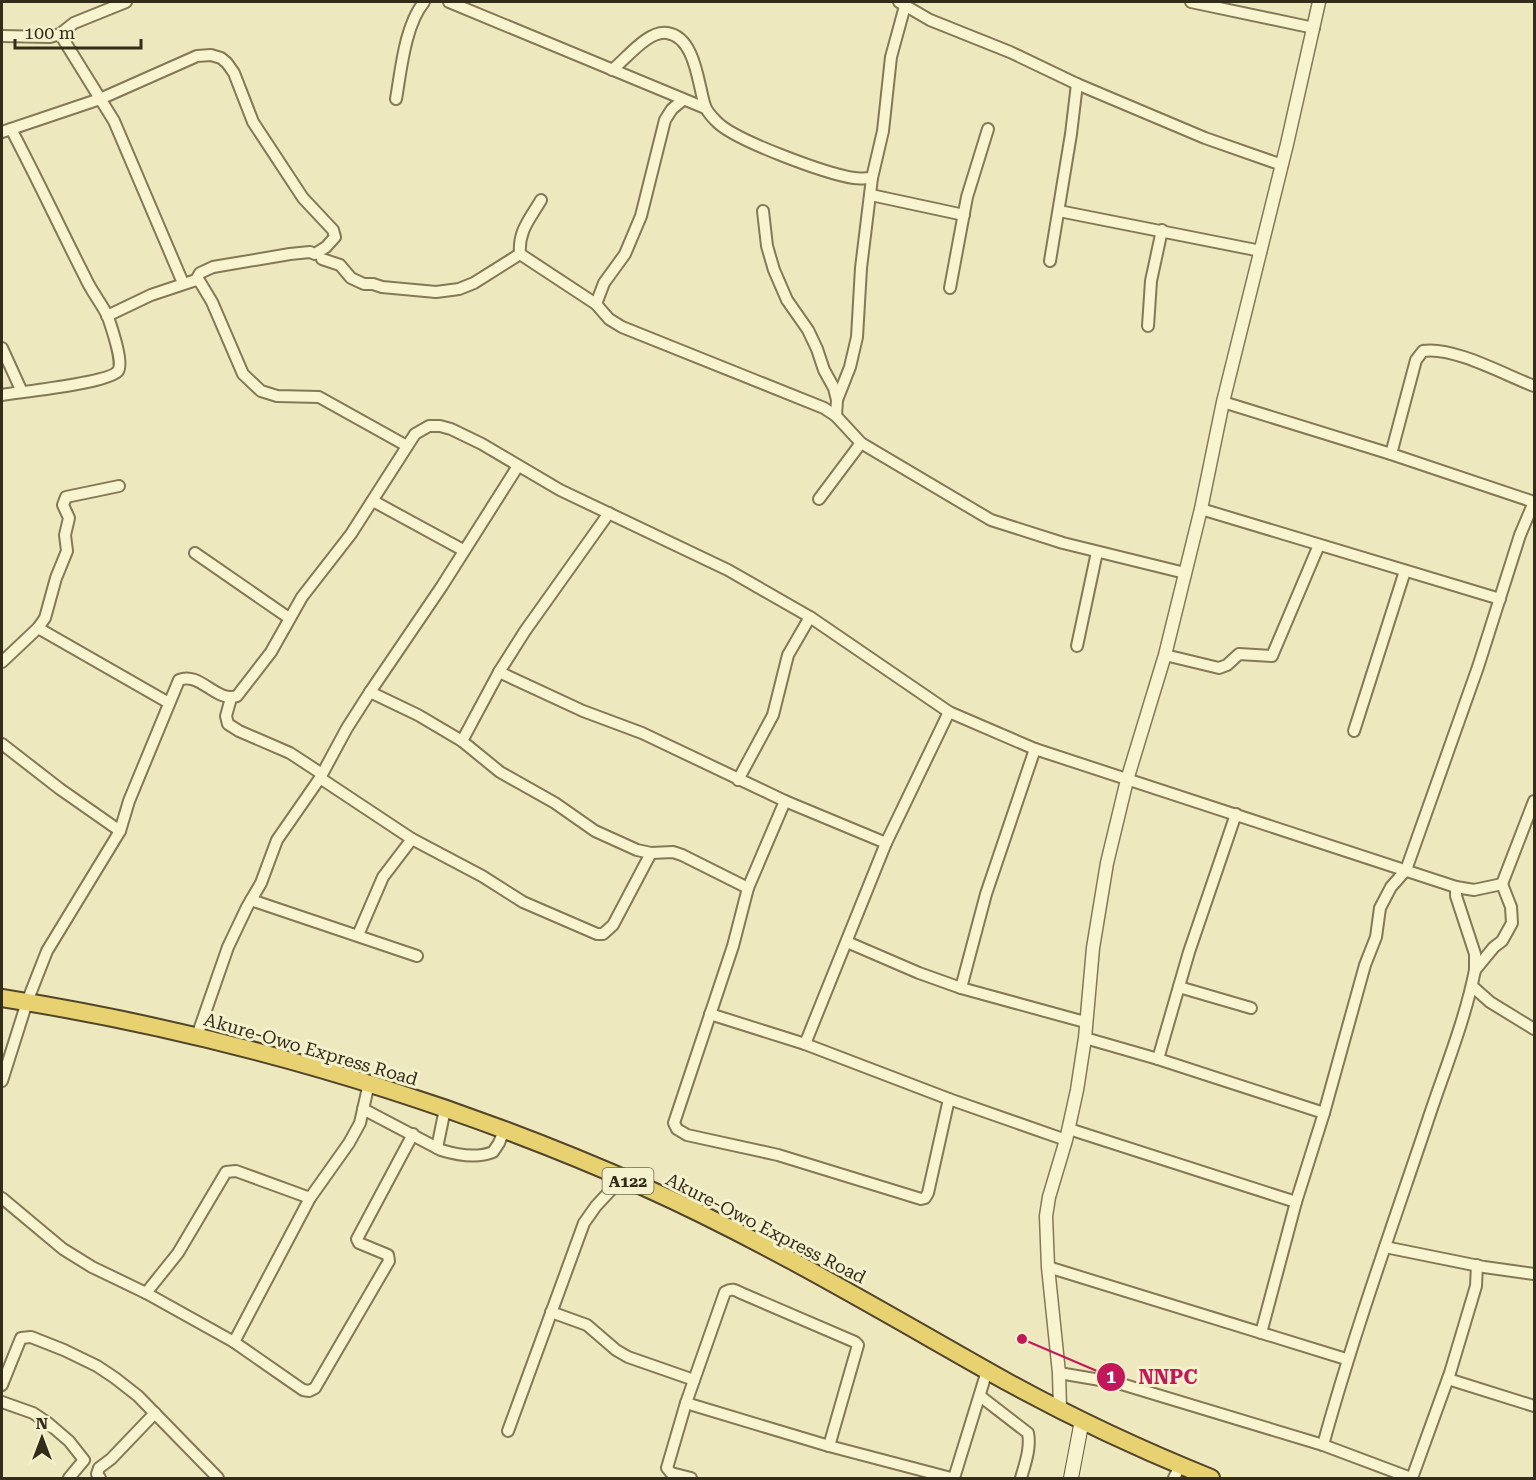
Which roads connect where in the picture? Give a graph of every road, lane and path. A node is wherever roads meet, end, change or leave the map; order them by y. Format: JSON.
{"nodes":[{"id":1,"x":126,"y":2,"type":"edge"},
{"id":2,"x":424,"y":2,"type":"edge"},
{"id":3,"x":449,"y":2,"type":"edge"},
{"id":4,"x":1191,"y":2,"type":"edge"},
{"id":5,"x":1319,"y":2,"type":"edge"},
{"id":6,"x":1210,"y":3,"type":"edge"},
{"id":7,"x":902,"y":4,"type":"edge"},
{"id":8,"x":1314,"y":28,"type":"junction"},
{"id":9,"x":60,"y":34,"type":"junction"},
{"id":10,"x":2,"y":36,"type":"edge"},
{"id":11,"x":612,"y":70,"type":"junction"},
{"id":12,"x":1077,"y":84,"type":"junction"},
{"id":13,"x":100,"y":99,"type":"junction"},
{"id":14,"x":396,"y":99,"type":"dead end"},
{"id":15,"x":683,"y":100,"type":"junction"},
{"id":16,"x":705,"y":108,"type":"junction"},
{"id":17,"x":988,"y":129,"type":"dead end"},
{"id":18,"x":6,"y":131,"type":"edge"},
{"id":19,"x":1282,"y":165,"type":"junction"},
{"id":20,"x":872,"y":178,"type":"junction"},
{"id":21,"x":871,"y":195,"type":"junction"},
{"id":22,"x":541,"y":200,"type":"dead end"},
{"id":23,"x":763,"y":211,"type":"dead end"},
{"id":24,"x":1059,"y":211,"type":"junction"},
{"id":25,"x":963,"y":215,"type":"junction"},
{"id":26,"x":1162,"y":230,"type":"junction"},
{"id":27,"x":1261,"y":251,"type":"junction"},
{"id":28,"x":520,"y":254,"type":"junction"},
{"id":29,"x":322,"y":259,"type":"dead end"},
{"id":30,"x":1050,"y":261,"type":"dead end"},
{"id":31,"x":196,"y":280,"type":"junction"},
{"id":32,"x":183,"y":283,"type":"junction"},
{"id":33,"x":950,"y":288,"type":"dead end"},
{"id":34,"x":596,"y":304,"type":"junction"},
{"id":35,"x":107,"y":316,"type":"junction"},
{"id":36,"x":1148,"y":326,"type":"dead end"},
{"id":37,"x":2,"y":348,"type":"edge"},
{"id":38,"x":1534,"y":386,"type":"edge"},
{"id":39,"x":22,"y":392,"type":"junction"},
{"id":40,"x":2,"y":395,"type":"edge"},
{"id":41,"x":837,"y":400,"type":"junction"},
{"id":42,"x":1223,"y":402,"type":"junction"},
{"id":43,"x":836,"y":416,"type":"junction"},
{"id":44,"x":861,"y":443,"type":"junction"},
{"id":45,"x":407,"y":446,"type":"junction"},
{"id":46,"x":1391,"y":454,"type":"junction"},
{"id":47,"x":518,"y":466,"type":"junction"},
{"id":48,"x":119,"y":486,"type":"dead end"},
{"id":49,"x":819,"y":499,"type":"dead end"},
{"id":50,"x":373,"y":501,"type":"junction"},
{"id":51,"x":1534,"y":502,"type":"edge"},
{"id":52,"x":1201,"y":509,"type":"junction"},
{"id":53,"x":609,"y":513,"type":"junction"},
{"id":54,"x":1319,"y":545,"type":"junction"},
{"id":55,"x":464,"y":550,"type":"junction"},
{"id":56,"x":1097,"y":552,"type":"junction"},
{"id":57,"x":195,"y":553,"type":"dead end"},
{"id":58,"x":1405,"y":571,"type":"junction"},
{"id":59,"x":1185,"y":573,"type":"junction"},
{"id":60,"x":1500,"y":599,"type":"junction"},
{"id":61,"x":810,"y":617,"type":"junction"},
{"id":62,"x":289,"y":618,"type":"junction"},
{"id":63,"x":38,"y":628,"type":"junction"},
{"id":64,"x":1077,"y":646,"type":"dead end"},
{"id":65,"x":1165,"y":655,"type":"junction"},
{"id":66,"x":2,"y":662,"type":"edge"},
{"id":67,"x":499,"y":672,"type":"junction"},
{"id":68,"x":370,"y":692,"type":"junction"},
{"id":69,"x":231,"y":698,"type":"junction"},
{"id":70,"x":169,"y":703,"type":"junction"},
{"id":71,"x":949,"y":712,"type":"junction"},
{"id":72,"x":1354,"y":731,"type":"dead end"},
{"id":73,"x":462,"y":741,"type":"junction"},
{"id":74,"x":2,"y":744,"type":"edge"},
{"id":75,"x":1035,"y":748,"type":"junction"},
{"id":76,"x":321,"y":776,"type":"junction"},
{"id":77,"x":738,"y":780,"type":"junction"},
{"id":78,"x":1127,"y":780,"type":"junction"},
{"id":79,"x":785,"y":801,"type":"junction"},
{"id":80,"x":1533,"y":808,"type":"edge"},
{"id":81,"x":1236,"y":814,"type":"junction"},
{"id":82,"x":120,"y":831,"type":"junction"},
{"id":83,"x":412,"y":839,"type":"junction"},
{"id":84,"x":886,"y":843,"type":"junction"},
{"id":85,"x":651,"y":853,"type":"junction"},
{"id":86,"x":1406,"y":870,"type":"junction"},
{"id":87,"x":1502,"y":884,"type":"junction"},
{"id":88,"x":1456,"y":887,"type":"junction"},
{"id":89,"x":748,"y":888,"type":"junction"},
{"id":90,"x":251,"y":900,"type":"junction"},
{"id":91,"x":358,"y":935,"type":"junction"},
{"id":92,"x":847,"y":942,"type":"junction"},
{"id":93,"x":417,"y":956,"type":"dead end"},
{"id":94,"x":1475,"y":970,"type":"junction"},
{"id":95,"x":1472,"y":986,"type":"junction"},
{"id":96,"x":1179,"y":987,"type":"junction"},
{"id":97,"x":961,"y":988,"type":"junction"},
{"id":98,"x":2,"y":998,"type":"edge"},
{"id":99,"x":27,"y":1002,"type":"junction"},
{"id":100,"x":1251,"y":1008,"type":"dead end"},
{"id":101,"x":710,"y":1014,"type":"junction"},
{"id":102,"x":1085,"y":1022,"type":"junction"},
{"id":103,"x":1534,"y":1029,"type":"edge"},
{"id":104,"x":197,"y":1036,"type":"junction"},
{"id":105,"x":1084,"y":1038,"type":"junction"},
{"id":106,"x":805,"y":1044,"type":"junction"},
{"id":107,"x":1158,"y":1059,"type":"junction"},
{"id":108,"x":2,"y":1081,"type":"edge"},
{"id":109,"x":369,"y":1083,"type":"junction"},
{"id":110,"x":949,"y":1099,"type":"junction"},
{"id":111,"x":363,"y":1109,"type":"junction"},
{"id":112,"x":445,"y":1109,"type":"junction"},
{"id":113,"x":1324,"y":1113,"type":"junction"},
{"id":114,"x":504,"y":1130,"type":"junction"},
{"id":115,"x":413,"y":1134,"type":"junction"},
{"id":116,"x":1067,"y":1134,"type":"junction"},
{"id":117,"x":437,"y":1148,"type":"junction"},
{"id":118,"x":622,"y":1179,"type":"junction"},
{"id":119,"x":2,"y":1198,"type":"edge"},
{"id":120,"x":310,"y":1198,"type":"junction"},
{"id":121,"x":1296,"y":1202,"type":"junction"},
{"id":122,"x":1384,"y":1247,"type":"junction"},
{"id":123,"x":1477,"y":1265,"type":"junction"},
{"id":124,"x":1048,"y":1267,"type":"junction"},
{"id":125,"x":1534,"y":1274,"type":"edge"},
{"id":126,"x":146,"y":1293,"type":"junction"},
{"id":127,"x":551,"y":1312,"type":"junction"},
{"id":128,"x":1261,"y":1333,"type":"junction"},
{"id":129,"x":234,"y":1342,"type":"junction"},
{"id":130,"x":1346,"y":1359,"type":"junction"},
{"id":131,"x":987,"y":1371,"type":"junction"},
{"id":132,"x":1059,"y":1373,"type":"junction"},
{"id":133,"x":1448,"y":1379,"type":"junction"},
{"id":134,"x":694,"y":1380,"type":"junction"},
{"id":135,"x":2,"y":1385,"type":"edge"},
{"id":136,"x":980,"y":1396,"type":"junction"},
{"id":137,"x":2,"y":1402,"type":"edge"},
{"id":138,"x":686,"y":1403,"type":"junction"},
{"id":139,"x":1534,"y":1406,"type":"edge"},
{"id":140,"x":1060,"y":1409,"type":"junction"},
{"id":141,"x":155,"y":1413,"type":"junction"},
{"id":142,"x":1082,"y":1420,"type":"junction"},
{"id":143,"x":508,"y":1431,"type":"dead end"},
{"id":144,"x":1323,"y":1445,"type":"junction"},
{"id":145,"x":829,"y":1446,"type":"junction"},
{"id":146,"x":1177,"y":1472,"type":"edge"},
{"id":147,"x":69,"y":1479,"type":"edge"},
{"id":148,"x":100,"y":1479,"type":"edge"},
{"id":149,"x":218,"y":1479,"type":"edge"},
{"id":150,"x":691,"y":1479,"type":"edge"},
{"id":151,"x":952,"y":1479,"type":"edge"},
{"id":152,"x":1021,"y":1479,"type":"edge"},
{"id":153,"x":1071,"y":1479,"type":"edge"},
{"id":154,"x":1211,"y":1479,"type":"edge"},
{"id":155,"x":1412,"y":1479,"type":"edge"}],
"edges":[{"from":1,"to":9,"type":"street"},
{"from":2,"to":14,"type":"street"},
{"from":3,"to":11,"type":"street"},
{"from":4,"to":6,"type":"street"},
{"from":5,"to":8,"type":"street"},
{"from":6,"to":8,"type":"street"},
{"from":7,"to":12,"type":"street"},
{"from":7,"to":20,"type":"street"},
{"from":8,"to":19,"type":"street"},
{"from":9,"to":10,"type":"street"},
{"from":9,"to":13,"type":"street"},
{"from":11,"to":15,"type":"street"},
{"from":11,"to":16,"type":"street"},
{"from":12,"to":19,"type":"street"},
{"from":12,"to":24,"type":"street"},
{"from":13,"to":18,"type":"street"},
{"from":13,"to":31,"type":"street"},
{"from":13,"to":32,"type":"street"},
{"from":15,"to":16,"type":"street"},
{"from":15,"to":34,"type":"street"},
{"from":16,"to":20,"type":"street"},
{"from":17,"to":25,"type":"street"},
{"from":18,"to":35,"type":"street"},
{"from":19,"to":27,"type":"street"},
{"from":20,"to":21,"type":"street"},
{"from":21,"to":25,"type":"street"},
{"from":21,"to":41,"type":"street"},
{"from":22,"to":28,"type":"street"},
{"from":23,"to":41,"type":"street"},
{"from":24,"to":26,"type":"street"},
{"from":24,"to":30,"type":"street"},
{"from":25,"to":33,"type":"street"},
{"from":26,"to":27,"type":"street"},
{"from":26,"to":36,"type":"street"},
{"from":27,"to":42,"type":"street"},
{"from":28,"to":29,"type":"street"},
{"from":28,"to":34,"type":"street"},
{"from":31,"to":32,"type":"street"},
{"from":31,"to":45,"type":"street"},
{"from":32,"to":35,"type":"street"},
{"from":34,"to":43,"type":"street"},
{"from":35,"to":39,"type":"street"},
{"from":37,"to":39,"type":"street"},
{"from":38,"to":46,"type":"street"},
{"from":39,"to":40,"type":"street"},
{"from":41,"to":43,"type":"street"},
{"from":42,"to":46,"type":"street"},
{"from":42,"to":52,"type":"street"},
{"from":43,"to":44,"type":"street"},
{"from":44,"to":49,"type":"street"},
{"from":44,"to":56,"type":"street"},
{"from":45,"to":47,"type":"street"},
{"from":45,"to":50,"type":"street"},
{"from":46,"to":51,"type":"street"},
{"from":47,"to":53,"type":"street"},
{"from":47,"to":55,"type":"street"},
{"from":48,"to":63,"type":"street"},
{"from":50,"to":55,"type":"street"},
{"from":50,"to":62,"type":"street"},
{"from":51,"to":60,"type":"street"},
{"from":52,"to":54,"type":"street"},
{"from":52,"to":59,"type":"street"},
{"from":53,"to":61,"type":"street"},
{"from":53,"to":67,"type":"street"},
{"from":54,"to":58,"type":"street"},
{"from":54,"to":65,"type":"street"},
{"from":55,"to":68,"type":"street"},
{"from":56,"to":59,"type":"street"},
{"from":56,"to":64,"type":"street"},
{"from":57,"to":62,"type":"street"},
{"from":58,"to":60,"type":"street"},
{"from":58,"to":72,"type":"street"},
{"from":59,"to":65,"type":"street"},
{"from":60,"to":86,"type":"street"},
{"from":61,"to":71,"type":"street"},
{"from":61,"to":77,"type":"street"},
{"from":62,"to":69,"type":"street"},
{"from":63,"to":66,"type":"street"},
{"from":63,"to":70,"type":"street"},
{"from":65,"to":78,"type":"street"},
{"from":67,"to":73,"type":"street"},
{"from":67,"to":77,"type":"street"},
{"from":68,"to":73,"type":"street"},
{"from":68,"to":76,"type":"street"},
{"from":69,"to":70,"type":"street"},
{"from":69,"to":76,"type":"street"},
{"from":70,"to":82,"type":"street"},
{"from":71,"to":75,"type":"street"},
{"from":71,"to":84,"type":"street"},
{"from":73,"to":85,"type":"street"},
{"from":74,"to":82,"type":"street"},
{"from":75,"to":78,"type":"street"},
{"from":75,"to":97,"type":"street"},
{"from":76,"to":83,"type":"street"},
{"from":76,"to":90,"type":"street"},
{"from":77,"to":79,"type":"street"},
{"from":78,"to":81,"type":"street"},
{"from":78,"to":102,"type":"street"},
{"from":79,"to":84,"type":"street"},
{"from":79,"to":89,"type":"street"},
{"from":80,"to":87,"type":"street"},
{"from":81,"to":86,"type":"street"},
{"from":81,"to":96,"type":"street"},
{"from":82,"to":99,"type":"street"},
{"from":83,"to":85,"type":"street"},
{"from":83,"to":91,"type":"street"},
{"from":84,"to":92,"type":"street"},
{"from":85,"to":89,"type":"street"},
{"from":86,"to":88,"type":"street"},
{"from":86,"to":113,"type":"street"},
{"from":87,"to":88,"type":"street"},
{"from":87,"to":94,"type":"street"},
{"from":88,"to":94,"type":"street"},
{"from":89,"to":101,"type":"street"},
{"from":90,"to":91,"type":"street"},
{"from":90,"to":104,"type":"street"},
{"from":91,"to":93,"type":"street"},
{"from":92,"to":97,"type":"street"},
{"from":92,"to":106,"type":"street"},
{"from":94,"to":95,"type":"street"},
{"from":95,"to":103,"type":"street"},
{"from":95,"to":122,"type":"street"},
{"from":96,"to":100,"type":"street"},
{"from":96,"to":107,"type":"street"},
{"from":97,"to":102,"type":"street"},
{"from":98,"to":99,"type":"highway","name":"Akure-Owo Express Road","number":"A122"},
{"from":99,"to":104,"type":"highway","name":"Akure-Owo Express Road","number":"A122"},
{"from":99,"to":108,"type":"street"},
{"from":101,"to":106,"type":"street"},
{"from":101,"to":110,"type":"street"},
{"from":102,"to":105,"type":"street"},
{"from":104,"to":109,"type":"highway","name":"Akure-Owo Express Road","number":"A122"},
{"from":105,"to":107,"type":"street"},
{"from":105,"to":116,"type":"street"},
{"from":106,"to":110,"type":"street"},
{"from":107,"to":113,"type":"street"},
{"from":109,"to":111,"type":"street"},
{"from":109,"to":112,"type":"highway","name":"Akure-Owo Express Road","number":"A122"},
{"from":110,"to":116,"type":"street"},
{"from":111,"to":115,"type":"street"},
{"from":111,"to":120,"type":"street"},
{"from":112,"to":114,"type":"highway","name":"Akure-Owo Express Road","number":"A122"},
{"from":112,"to":117,"type":"street"},
{"from":113,"to":121,"type":"street"},
{"from":114,"to":117,"type":"street"},
{"from":114,"to":118,"type":"highway","name":"Akure-Owo Express Road","number":"A122"},
{"from":115,"to":117,"type":"street"},
{"from":115,"to":129,"type":"street"},
{"from":116,"to":121,"type":"street"},
{"from":116,"to":124,"type":"street"},
{"from":118,"to":127,"type":"street"},
{"from":118,"to":131,"type":"highway","name":"Akure-Owo Express Road","number":"A122"},
{"from":119,"to":126,"type":"street"},
{"from":120,"to":126,"type":"street"},
{"from":120,"to":129,"type":"street"},
{"from":121,"to":128,"type":"street"},
{"from":122,"to":123,"type":"street"},
{"from":122,"to":130,"type":"street"},
{"from":123,"to":125,"type":"street"},
{"from":123,"to":133,"type":"street"},
{"from":124,"to":128,"type":"street"},
{"from":124,"to":132,"type":"street"},
{"from":126,"to":129,"type":"street"},
{"from":127,"to":134,"type":"street"},
{"from":127,"to":143,"type":"street"},
{"from":128,"to":130,"type":"street"},
{"from":130,"to":144,"type":"street"},
{"from":131,"to":136,"type":"street"},
{"from":131,"to":140,"type":"highway","name":"Akure-Owo Express Road","number":"A122"},
{"from":132,"to":140,"type":"street"},
{"from":132,"to":144,"type":"street"},
{"from":133,"to":139,"type":"street"},
{"from":133,"to":155,"type":"street"},
{"from":134,"to":138,"type":"street"},
{"from":134,"to":145,"type":"street"},
{"from":135,"to":141,"type":"street"},
{"from":136,"to":151,"type":"street"},
{"from":136,"to":152,"type":"street"},
{"from":137,"to":147,"type":"street"},
{"from":138,"to":145,"type":"street"},
{"from":138,"to":150,"type":"street"},
{"from":140,"to":142,"type":"highway","name":"Akure-Owo Express Road","number":"A122"},
{"from":141,"to":148,"type":"street"},
{"from":141,"to":149,"type":"street"},
{"from":142,"to":146,"type":"highway","name":"Akure-Owo Express Road","number":"A122"},
{"from":142,"to":153,"type":"main road"},
{"from":144,"to":155,"type":"street"},
{"from":145,"to":151,"type":"street"},
{"from":146,"to":154,"type":"highway","name":"Akure-Owo Express Road","number":"A122"}]}
